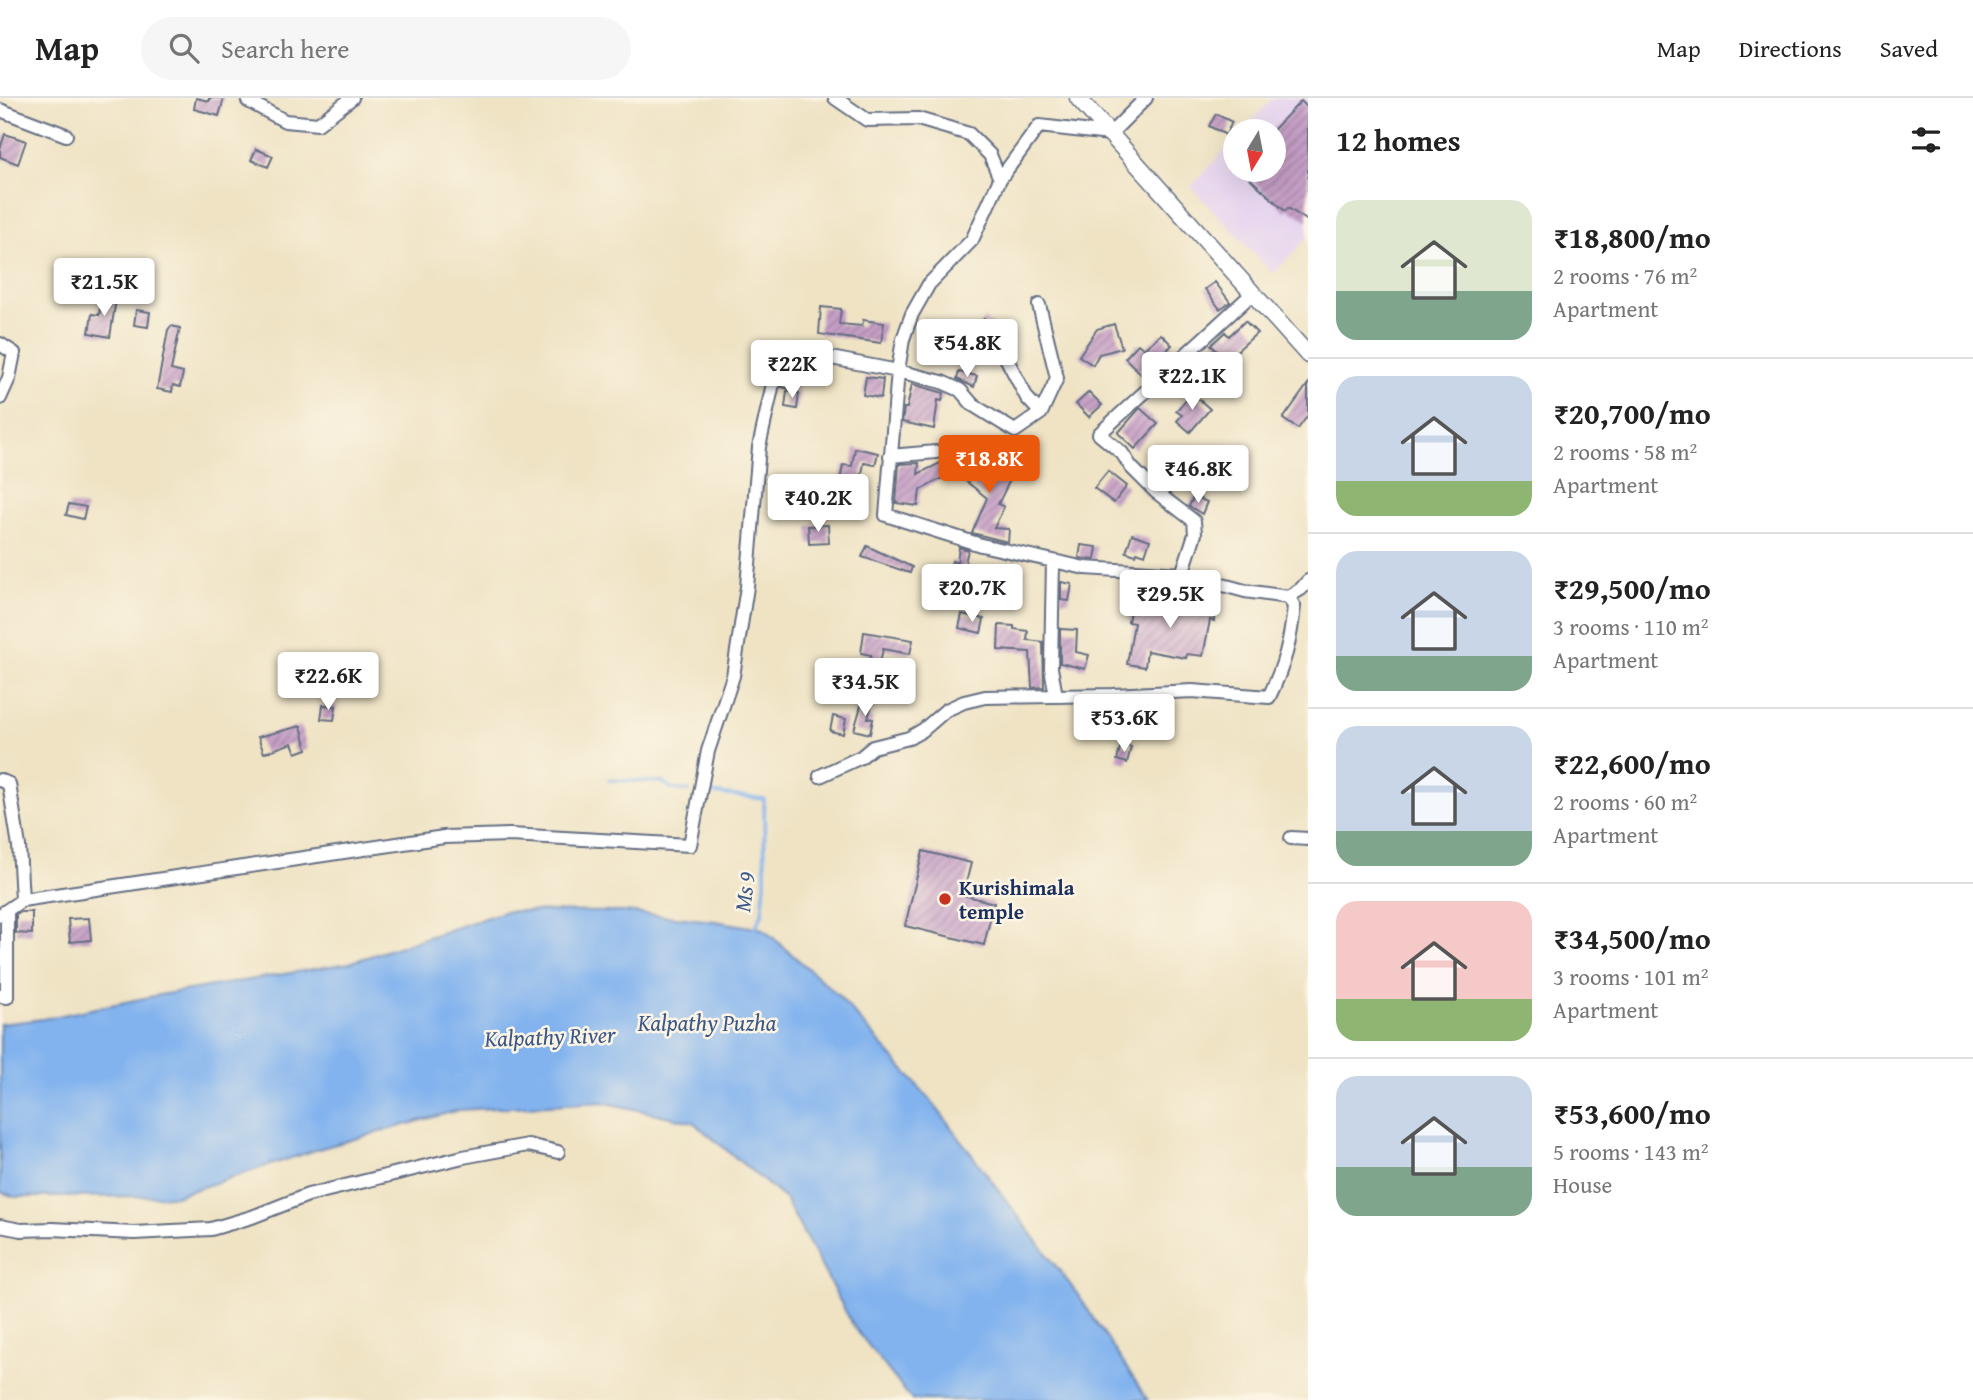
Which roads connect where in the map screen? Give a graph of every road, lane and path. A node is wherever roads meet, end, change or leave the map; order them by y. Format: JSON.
{"nodes":[{"id":1,"x":352,"y":98,"type":"edge"},
{"id":2,"x":835,"y":98,"type":"edge"},
{"id":3,"x":1078,"y":98,"type":"edge"},
{"id":4,"x":1146,"y":98,"type":"edge"},
{"id":5,"x":248,"y":101,"type":"dead end"},
{"id":6,"x":0,"y":110,"type":"edge"},
{"id":7,"x":1110,"y":134,"type":"junction"},
{"id":8,"x":66,"y":135,"type":"dead end"},
{"id":9,"x":1000,"y":178,"type":"junction"},
{"id":10,"x":1253,"y":293,"type":"junction"},
{"id":11,"x":1039,"y":305,"type":"dead end"},
{"id":12,"x":0,"y":344,"type":"edge"},
{"id":13,"x":1002,"y":350,"type":"dead end"},
{"id":14,"x":1308,"y":355,"type":"edge"},
{"id":15,"x":898,"y":371,"type":"junction"},
{"id":16,"x":0,"y":398,"type":"edge"},
{"id":17,"x":1041,"y":413,"type":"junction"},
{"id":18,"x":936,"y":452,"type":"dead end"},
{"id":19,"x":890,"y":456,"type":"junction"},
{"id":20,"x":1052,"y":561,"type":"junction"},
{"id":21,"x":1182,"y":574,"type":"junction"},
{"id":22,"x":1308,"y":581,"type":"edge"},
{"id":23,"x":1287,"y":597,"type":"junction"},
{"id":24,"x":1056,"y":696,"type":"junction"},
{"id":25,"x":820,"y":776,"type":"dead end"},
{"id":26,"x":0,"y":780,"type":"edge"},
{"id":27,"x":1291,"y":838,"type":"dead end"},
{"id":28,"x":1308,"y":839,"type":"edge"},
{"id":29,"x":22,"y":900,"type":"junction"},
{"id":30,"x":4,"y":913,"type":"edge"},
{"id":31,"x":0,"y":996,"type":"edge"},
{"id":32,"x":558,"y":1152,"type":"dead end"},
{"id":33,"x":0,"y":1226,"type":"edge"}],
"edges":[{"from":1,"to":5,"type":"street"},
{"from":2,"to":9,"type":"street"},
{"from":3,"to":7,"type":"main road"},
{"from":4,"to":7,"type":"street"},
{"from":6,"to":8,"type":"street"},
{"from":7,"to":9,"type":"street"},
{"from":7,"to":10,"type":"main road"},
{"from":9,"to":15,"type":"street"},
{"from":10,"to":14,"type":"main road"},
{"from":10,"to":21,"type":"street"},
{"from":11,"to":17,"type":"street"},
{"from":12,"to":16,"type":"street"},
{"from":13,"to":17,"type":"street"},
{"from":15,"to":17,"type":"street"},
{"from":15,"to":19,"type":"street"},
{"from":15,"to":29,"type":"street"},
{"from":18,"to":19,"type":"street"},
{"from":19,"to":20,"type":"street"},
{"from":20,"to":21,"type":"street"},
{"from":20,"to":24,"type":"street"},
{"from":21,"to":23,"type":"street"},
{"from":22,"to":23,"type":"street"},
{"from":23,"to":24,"type":"street"},
{"from":24,"to":25,"type":"street"},
{"from":26,"to":29,"type":"street"},
{"from":27,"to":28,"type":"street"},
{"from":29,"to":30,"type":"street"},
{"from":30,"to":31,"type":"street"},
{"from":32,"to":33,"type":"street"}]}
